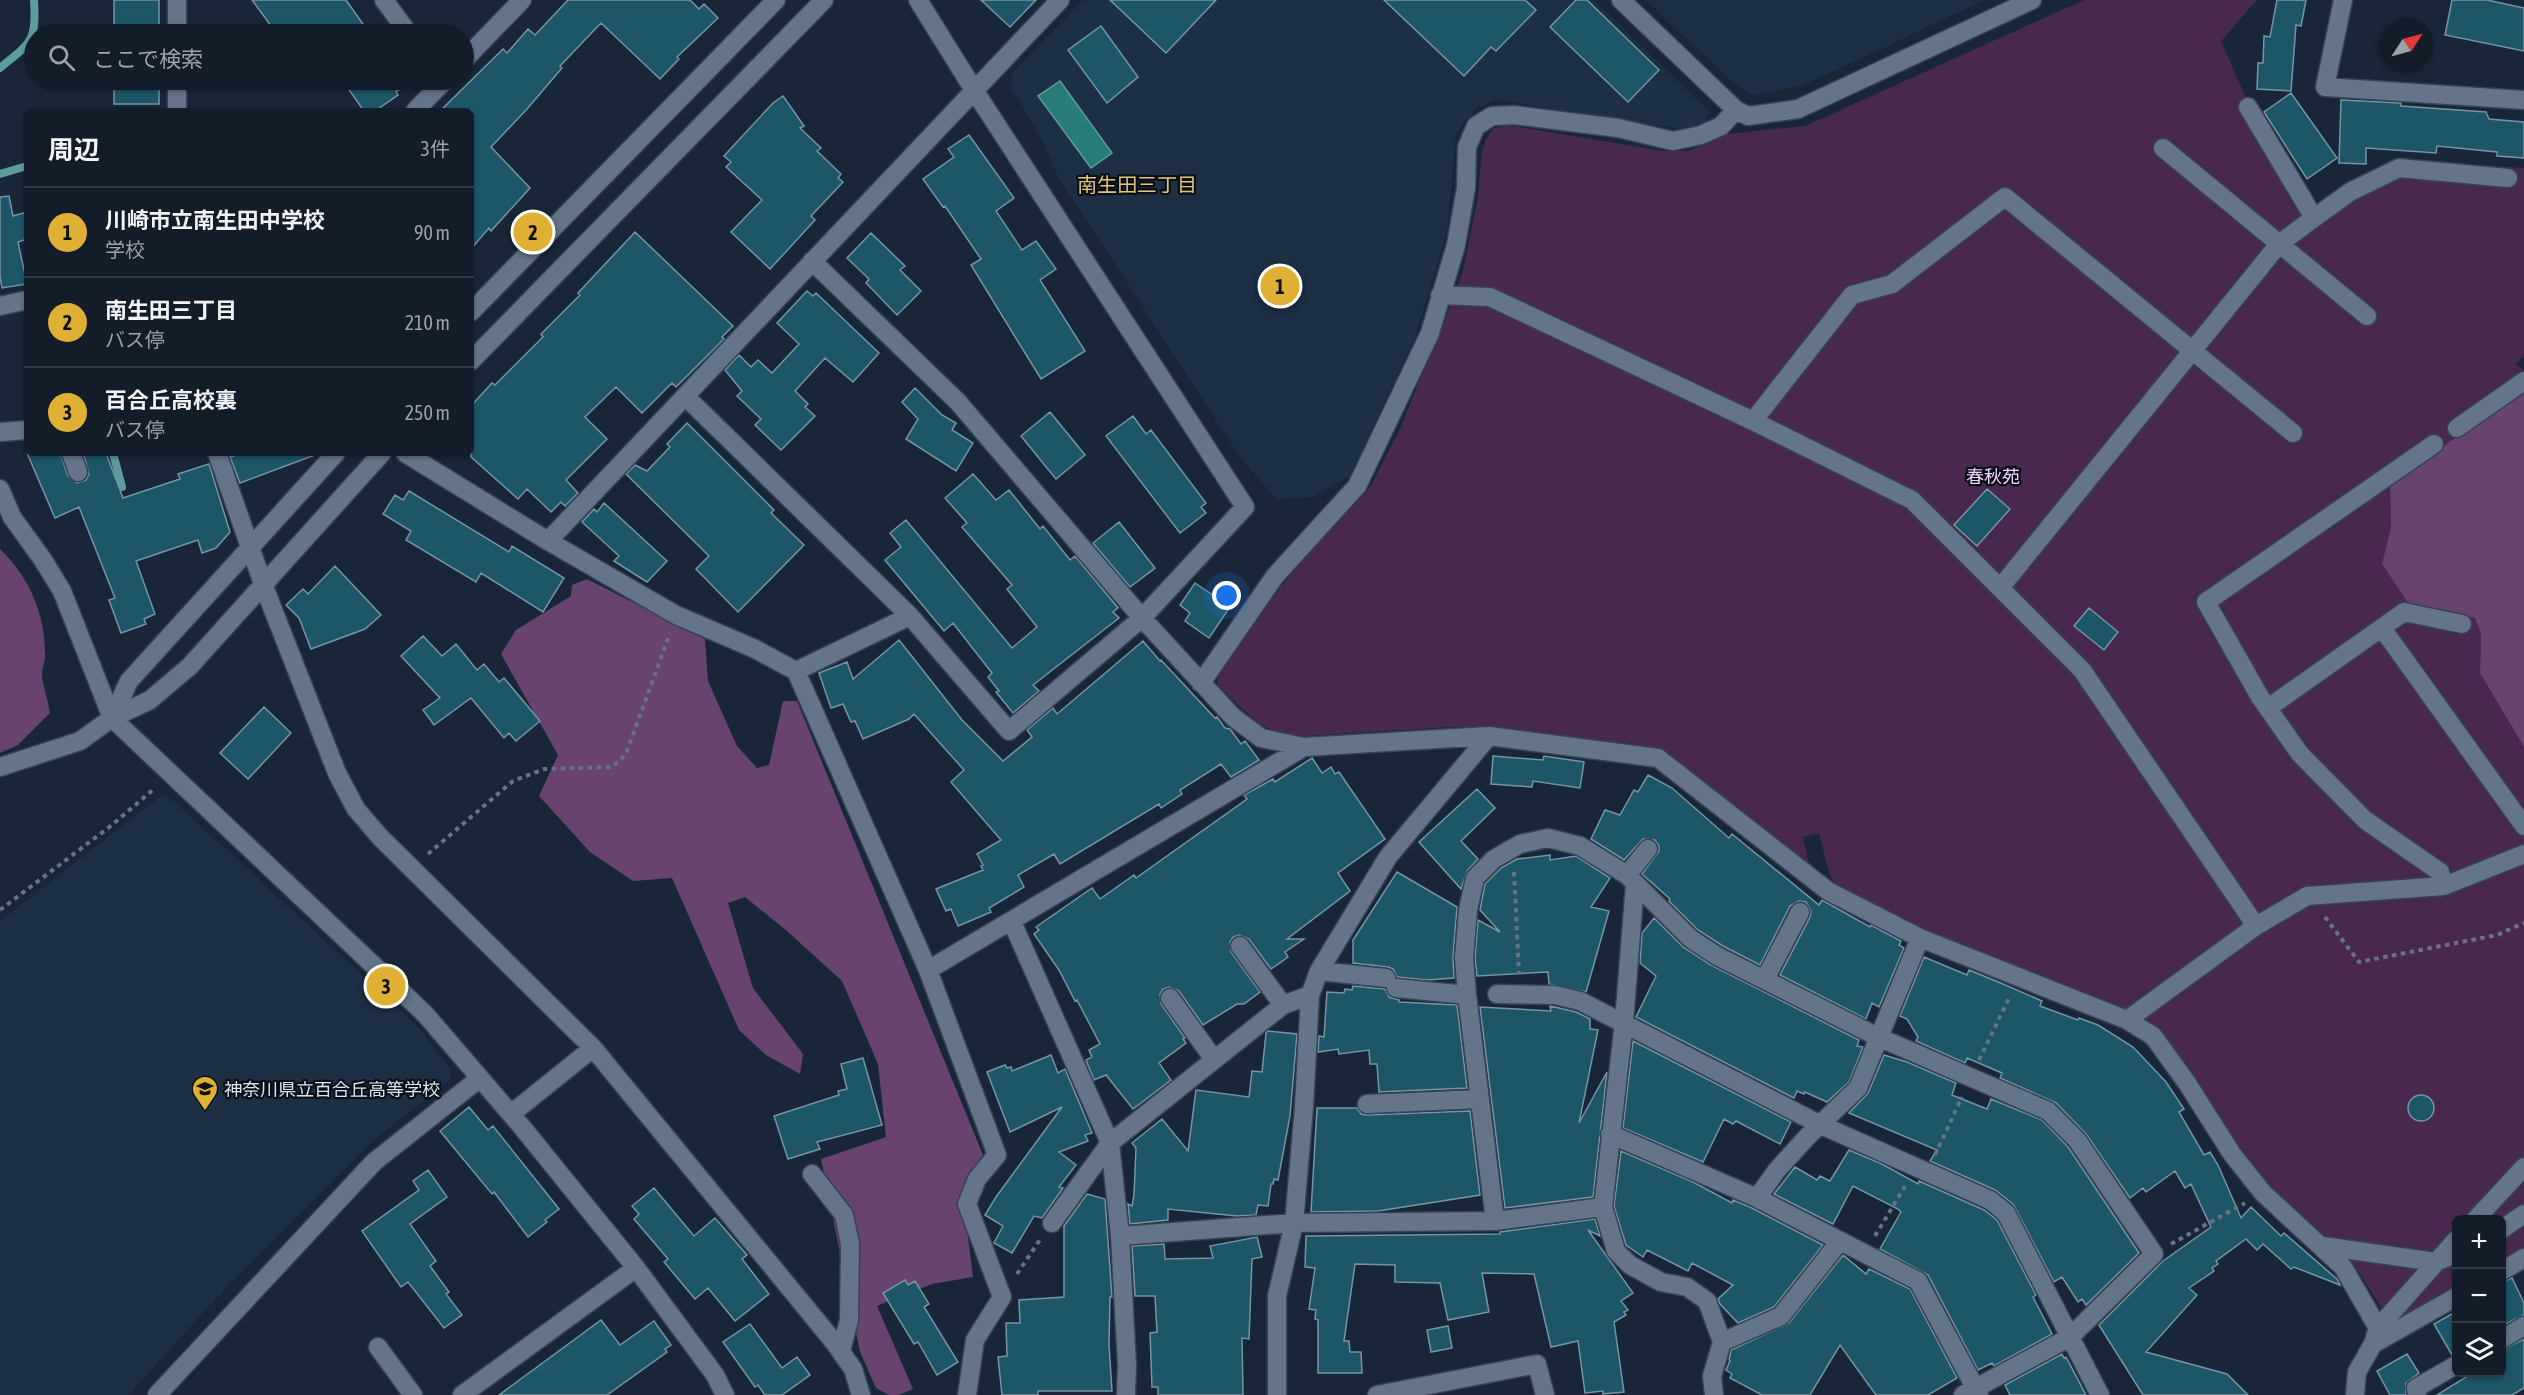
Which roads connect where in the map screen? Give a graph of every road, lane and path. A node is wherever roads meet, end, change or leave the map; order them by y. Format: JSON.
{"nodes":[{"id":1,"x":177,"y":0,"type":"edge"},
{"id":2,"x":384,"y":0,"type":"edge"},
{"id":3,"x":522,"y":0,"type":"edge"},
{"id":4,"x":776,"y":0,"type":"edge"},
{"id":5,"x":824,"y":0,"type":"edge"},
{"id":6,"x":918,"y":0,"type":"edge"},
{"id":7,"x":1060,"y":0,"type":"edge"},
{"id":8,"x":1621,"y":0,"type":"edge"},
{"id":9,"x":2032,"y":0,"type":"edge"},
{"id":10,"x":2343,"y":0,"type":"edge"},
{"id":11,"x":177,"y":24,"type":"edge"},
{"id":12,"x":402,"y":24,"type":"edge"},
{"id":13,"x":474,"y":50,"type":"edge"},
{"id":14,"x":177,"y":90,"type":"edge"},
{"id":15,"x":434,"y":90,"type":"edge"},
{"id":16,"x":974,"y":90,"type":"junction"},
{"id":17,"x":2524,"y":100,"type":"edge"},
{"id":18,"x":177,"y":108,"type":"edge"},
{"id":19,"x":418,"y":108,"type":"edge"},
{"id":20,"x":2248,"y":108,"type":"dead end"},
{"id":21,"x":1736,"y":110,"type":"junction"},
{"id":22,"x":2163,"y":148,"type":"dead end"},
{"id":23,"x":2508,"y":178,"type":"dead end"},
{"id":24,"x":2314,"y":218,"type":"junction"},
{"id":25,"x":2279,"y":244,"type":"junction"},
{"id":26,"x":812,"y":261,"type":"junction"},
{"id":27,"x":1440,"y":295,"type":"junction"},
{"id":28,"x":24,"y":301,"type":"edge"},
{"id":29,"x":0,"y":306,"type":"edge"},
{"id":30,"x":474,"y":309,"type":"edge"},
{"id":31,"x":2367,"y":316,"type":"dead end"},
{"id":32,"x":2192,"y":351,"type":"junction"},
{"id":33,"x":474,"y":358,"type":"edge"},
{"id":34,"x":2524,"y":381,"type":"edge"},
{"id":35,"x":685,"y":396,"type":"junction"},
{"id":36,"x":1753,"y":421,"type":"junction"},
{"id":37,"x":2457,"y":428,"type":"dead end"},
{"id":38,"x":24,"y":430,"type":"edge"},
{"id":39,"x":0,"y":432,"type":"edge"},
{"id":40,"x":2293,"y":433,"type":"dead end"},
{"id":41,"x":2434,"y":444,"type":"dead end"},
{"id":42,"x":72,"y":456,"type":"edge"},
{"id":43,"x":218,"y":456,"type":"edge"},
{"id":44,"x":333,"y":456,"type":"edge"},
{"id":45,"x":379,"y":456,"type":"edge"},
{"id":46,"x":410,"y":456,"type":"edge"},
{"id":47,"x":78,"y":472,"type":"dead end"},
{"id":48,"x":0,"y":489,"type":"edge"},
{"id":49,"x":548,"y":541,"type":"junction"},
{"id":50,"x":250,"y":546,"type":"junction"},
{"id":51,"x":262,"y":584,"type":"junction"},
{"id":52,"x":2000,"y":588,"type":"junction"},
{"id":53,"x":676,"y":615,"type":"junction"},
{"id":54,"x":910,"y":616,"type":"junction"},
{"id":55,"x":1142,"y":618,"type":"junction"},
{"id":56,"x":2463,"y":624,"type":"dead end"},
{"id":57,"x":2382,"y":628,"type":"junction"},
{"id":58,"x":796,"y":671,"type":"junction"},
{"id":59,"x":1201,"y":683,"type":"junction"},
{"id":60,"x":2268,"y":708,"type":"junction"},
{"id":61,"x":112,"y":718,"type":"junction"},
{"id":62,"x":1488,"y":736,"type":"junction"},
{"id":63,"x":1304,"y":747,"type":"junction"},
{"id":64,"x":0,"y":767,"type":"edge"},
{"id":65,"x":147,"y":796,"type":"dead end"},
{"id":66,"x":2524,"y":826,"type":"edge"},
{"id":67,"x":1648,"y":849,"type":"dead end"},
{"id":68,"x":2524,"y":854,"type":"edge"},
{"id":69,"x":412,"y":869,"type":"junction"},
{"id":70,"x":1514,"y":872,"type":"dead end"},
{"id":71,"x":1631,"y":880,"type":"junction"},
{"id":72,"x":2444,"y":886,"type":"junction"},
{"id":73,"x":2297,"y":903,"type":"junction"},
{"id":74,"x":0,"y":909,"type":"edge"},
{"id":75,"x":1800,"y":912,"type":"dead end"},
{"id":76,"x":1012,"y":922,"type":"junction"},
{"id":77,"x":2524,"y":923,"type":"edge"},
{"id":78,"x":2256,"y":926,"type":"junction"},
{"id":79,"x":1920,"y":938,"type":"junction"},
{"id":80,"x":1240,"y":946,"type":"dead end"},
{"id":81,"x":928,"y":970,"type":"junction"},
{"id":82,"x":1319,"y":971,"type":"junction"},
{"id":83,"x":2019,"y":977,"type":"junction"},
{"id":84,"x":1765,"y":979,"type":"junction"},
{"id":85,"x":1520,"y":993,"type":"junction"},
{"id":86,"x":1497,"y":994,"type":"dead end"},
{"id":87,"x":1310,"y":995,"type":"junction"},
{"id":88,"x":1467,"y":995,"type":"junction"},
{"id":89,"x":1170,"y":998,"type":"dead end"},
{"id":90,"x":1283,"y":1005,"type":"junction"},
{"id":91,"x":2127,"y":1020,"type":"junction"},
{"id":92,"x":1624,"y":1022,"type":"junction"},
{"id":93,"x":1878,"y":1037,"type":"junction"},
{"id":94,"x":593,"y":1048,"type":"junction"},
{"id":95,"x":1213,"y":1058,"type":"junction"},
{"id":96,"x":480,"y":1078,"type":"junction"},
{"id":97,"x":1971,"y":1078,"type":"junction"},
{"id":98,"x":1480,"y":1099,"type":"junction"},
{"id":99,"x":1367,"y":1104,"type":"dead end"},
{"id":100,"x":511,"y":1114,"type":"junction"},
{"id":101,"x":1821,"y":1125,"type":"junction"},
{"id":102,"x":1610,"y":1134,"type":"junction"},
{"id":103,"x":1110,"y":1143,"type":"junction"},
{"id":104,"x":2524,"y":1167,"type":"edge"},
{"id":105,"x":1922,"y":1170,"type":"junction"},
{"id":106,"x":812,"y":1174,"type":"dead end"},
{"id":107,"x":2263,"y":1193,"type":"junction"},
{"id":108,"x":1756,"y":1198,"type":"junction"},
{"id":109,"x":1603,"y":1207,"type":"junction"},
{"id":110,"x":2524,"y":1214,"type":"edge"},
{"id":111,"x":2480,"y":1215,"type":"edge"},
{"id":112,"x":1495,"y":1221,"type":"junction"},
{"id":113,"x":1052,"y":1223,"type":"joint"},
{"id":114,"x":1294,"y":1223,"type":"junction"},
{"id":115,"x":2506,"y":1226,"type":"edge"},
{"id":116,"x":1120,"y":1236,"type":"junction"},
{"id":117,"x":1840,"y":1241,"type":"junction"},
{"id":118,"x":2452,"y":1244,"type":"edge"},
{"id":119,"x":2322,"y":1246,"type":"junction"},
{"id":120,"x":1864,"y":1254,"type":"junction"},
{"id":121,"x":2154,"y":1254,"type":"junction"},
{"id":122,"x":2452,"y":1256,"type":"edge"},
{"id":123,"x":2524,"y":1258,"type":"edge"},
{"id":124,"x":2436,"y":1262,"type":"junction"},
{"id":125,"x":636,"y":1268,"type":"junction"},
{"id":126,"x":2505,"y":1269,"type":"edge"},
{"id":127,"x":1002,"y":1297,"type":"junction"},
{"id":128,"x":2452,"y":1299,"type":"edge"},
{"id":129,"x":2524,"y":1326,"type":"edge"},
{"id":130,"x":2375,"y":1336,"type":"junction"},
{"id":131,"x":2070,"y":1337,"type":"junction"},
{"id":132,"x":2506,"y":1337,"type":"edge"},
{"id":133,"x":1722,"y":1342,"type":"junction"},
{"id":134,"x":378,"y":1347,"type":"dead end"},
{"id":135,"x":841,"y":1351,"type":"junction"},
{"id":136,"x":2452,"y":1368,"type":"edge"},
{"id":137,"x":1412,"y":1392,"type":"edge"},
{"id":138,"x":1972,"y":1393,"type":"edge"},
{"id":139,"x":157,"y":1395,"type":"edge"},
{"id":140,"x":413,"y":1395,"type":"edge"},
{"id":141,"x":463,"y":1395,"type":"edge"},
{"id":142,"x":725,"y":1395,"type":"edge"},
{"id":143,"x":861,"y":1395,"type":"edge"},
{"id":144,"x":967,"y":1395,"type":"edge"},
{"id":145,"x":1126,"y":1395,"type":"edge"},
{"id":146,"x":1278,"y":1395,"type":"edge"},
{"id":147,"x":1377,"y":1395,"type":"edge"},
{"id":148,"x":1545,"y":1395,"type":"edge"},
{"id":149,"x":1714,"y":1395,"type":"edge"},
{"id":150,"x":2100,"y":1395,"type":"edge"},
{"id":151,"x":2355,"y":1395,"type":"edge"},
{"id":152,"x":2417,"y":1395,"type":"edge"}],
"edges":[{"from":1,"to":11,"type":"street"},
{"from":2,"to":12,"type":"street"},
{"from":3,"to":13,"type":"street"},
{"from":4,"to":30,"type":"street"},
{"from":5,"to":33,"type":"street"},
{"from":6,"to":16,"type":"street"},
{"from":7,"to":16,"type":"street"},
{"from":8,"to":21,"type":"street"},
{"from":9,"to":21,"type":"street"},
{"from":10,"to":17,"type":"street"},
{"from":14,"to":18,"type":"street"},
{"from":15,"to":19,"type":"street"},
{"from":16,"to":26,"type":"street"},
{"from":16,"to":55,"type":"street"},
{"from":20,"to":24,"type":"street"},
{"from":21,"to":27,"type":"street"},
{"from":22,"to":25,"type":"street"},
{"from":23,"to":24,"type":"street"},
{"from":24,"to":25,"type":"street"},
{"from":25,"to":31,"type":"street"},
{"from":25,"to":32,"type":"street"},
{"from":26,"to":35,"type":"street"},
{"from":26,"to":55,"type":"street"},
{"from":27,"to":36,"type":"street"},
{"from":27,"to":59,"type":"street"},
{"from":28,"to":29,"type":"street"},
{"from":32,"to":36,"type":"street"},
{"from":32,"to":40,"type":"street"},
{"from":32,"to":52,"type":"street"},
{"from":34,"to":37,"type":"street"},
{"from":35,"to":49,"type":"street"},
{"from":35,"to":54,"type":"street"},
{"from":36,"to":52,"type":"street"},
{"from":38,"to":39,"type":"street"},
{"from":41,"to":60,"type":"street"},
{"from":42,"to":47,"type":"street"},
{"from":43,"to":50,"type":"street"},
{"from":44,"to":50,"type":"street"},
{"from":45,"to":51,"type":"street"},
{"from":46,"to":49,"type":"street"},
{"from":48,"to":61,"type":"street"},
{"from":49,"to":53,"type":"street"},
{"from":50,"to":51,"type":"street"},
{"from":50,"to":61,"type":"street"},
{"from":51,"to":61,"type":"street"},
{"from":51,"to":69,"type":"street"},
{"from":52,"to":78,"type":"street"},
{"from":53,"to":58,"type":"street"},
{"from":53,"to":69,"type":"path"},
{"from":54,"to":55,"type":"street"},
{"from":54,"to":58,"type":"street"},
{"from":55,"to":59,"type":"street"},
{"from":56,"to":57,"type":"street"},
{"from":57,"to":60,"type":"street"},
{"from":57,"to":66,"type":"street"},
{"from":58,"to":81,"type":"street"},
{"from":59,"to":63,"type":"street"},
{"from":60,"to":72,"type":"street"},
{"from":61,"to":64,"type":"street"},
{"from":61,"to":96,"type":"street"},
{"from":62,"to":63,"type":"street"},
{"from":62,"to":79,"type":"street"},
{"from":62,"to":82,"type":"street"},
{"from":63,"to":76,"type":"street"},
{"from":65,"to":74,"type":"path"},
{"from":67,"to":71,"type":"street"},
{"from":68,"to":72,"type":"street"},
{"from":69,"to":94,"type":"street"},
{"from":70,"to":85,"type":"path"},
{"from":71,"to":84,"type":"street"},
{"from":71,"to":88,"type":"street"},
{"from":71,"to":92,"type":"street"},
{"from":72,"to":73,"type":"street"},
{"from":73,"to":77,"type":"path"},
{"from":73,"to":78,"type":"street"},
{"from":75,"to":84,"type":"street"},
{"from":76,"to":81,"type":"street"},
{"from":76,"to":103,"type":"street"},
{"from":78,"to":91,"type":"street"},
{"from":79,"to":83,"type":"street"},
{"from":79,"to":93,"type":"street"},
{"from":80,"to":90,"type":"street"},
{"from":81,"to":127,"type":"street"},
{"from":82,"to":87,"type":"street"},
{"from":82,"to":88,"type":"street"},
{"from":83,"to":91,"type":"street"},
{"from":83,"to":97,"type":"path"},
{"from":84,"to":93,"type":"street"},
{"from":85,"to":86,"type":"street"},
{"from":85,"to":92,"type":"street"},
{"from":87,"to":90,"type":"street"},
{"from":87,"to":114,"type":"street"},
{"from":88,"to":98,"type":"street"},
{"from":89,"to":95,"type":"street"},
{"from":90,"to":95,"type":"street"},
{"from":91,"to":107,"type":"street"},
{"from":92,"to":101,"type":"street"},
{"from":92,"to":102,"type":"street"},
{"from":93,"to":97,"type":"street"},
{"from":93,"to":101,"type":"street"},
{"from":94,"to":100,"type":"street"},
{"from":94,"to":135,"type":"street"},
{"from":95,"to":103,"type":"street"},
{"from":96,"to":100,"type":"street"},
{"from":96,"to":139,"type":"street"},
{"from":97,"to":105,"type":"path"},
{"from":97,"to":121,"type":"street"},
{"from":98,"to":99,"type":"street"},
{"from":98,"to":112,"type":"street"},
{"from":100,"to":125,"type":"street"},
{"from":101,"to":105,"type":"street"},
{"from":101,"to":108,"type":"street"},
{"from":102,"to":108,"type":"street"},
{"from":102,"to":109,"type":"street"},
{"from":103,"to":113,"type":"street"},
{"from":103,"to":116,"type":"street"},
{"from":104,"to":111,"type":"street"},
{"from":105,"to":120,"type":"path"},
{"from":105,"to":131,"type":"street"},
{"from":106,"to":135,"type":"street"},
{"from":107,"to":119,"type":"street"},
{"from":107,"to":121,"type":"path"},
{"from":108,"to":117,"type":"street"},
{"from":109,"to":112,"type":"street"},
{"from":109,"to":133,"type":"street"},
{"from":110,"to":115,"type":"street"},
{"from":112,"to":114,"type":"street"},
{"from":113,"to":127,"type":"path"},
{"from":114,"to":116,"type":"street"},
{"from":114,"to":146,"type":"street"},
{"from":116,"to":145,"type":"street"},
{"from":117,"to":120,"type":"street"},
{"from":117,"to":133,"type":"street"},
{"from":118,"to":124,"type":"street"},
{"from":119,"to":124,"type":"street"},
{"from":119,"to":130,"type":"street"},
{"from":120,"to":138,"type":"street"},
{"from":121,"to":131,"type":"street"},
{"from":122,"to":124,"type":"street"},
{"from":123,"to":126,"type":"street"},
{"from":124,"to":130,"type":"street"},
{"from":125,"to":141,"type":"street"},
{"from":125,"to":142,"type":"street"},
{"from":127,"to":144,"type":"street"},
{"from":128,"to":130,"type":"street"},
{"from":129,"to":132,"type":"street"},
{"from":130,"to":151,"type":"street"},
{"from":131,"to":138,"type":"street"},
{"from":131,"to":150,"type":"street"},
{"from":133,"to":149,"type":"street"},
{"from":134,"to":140,"type":"street"},
{"from":135,"to":143,"type":"street"},
{"from":136,"to":152,"type":"street"},
{"from":137,"to":147,"type":"street"},
{"from":137,"to":148,"type":"street"}]}
